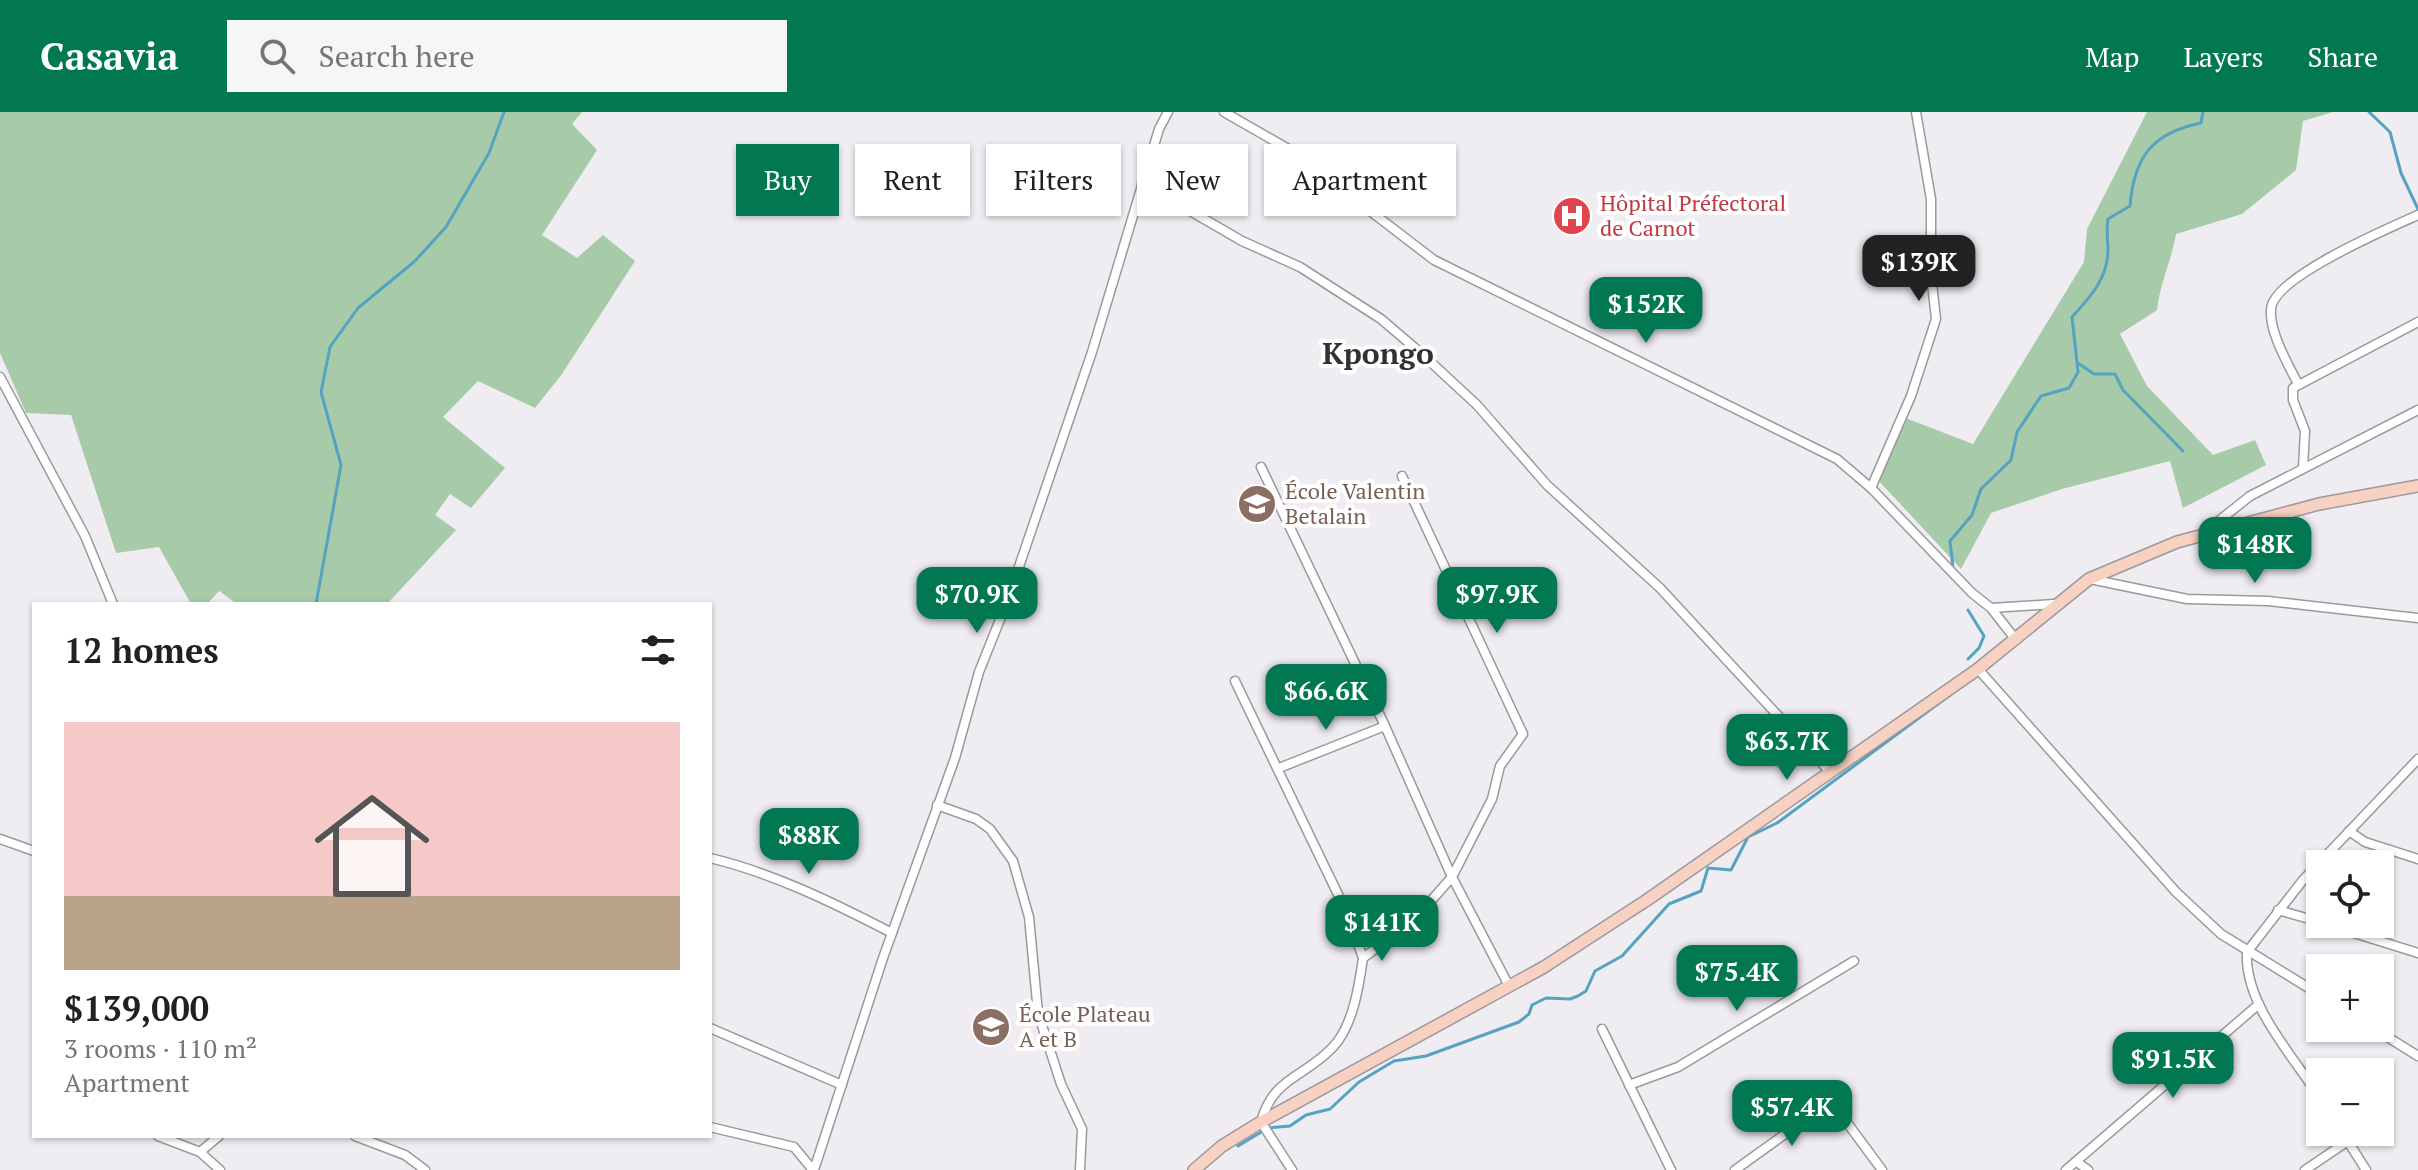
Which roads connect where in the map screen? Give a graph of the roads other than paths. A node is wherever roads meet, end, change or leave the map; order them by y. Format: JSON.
{"nodes":[{"id":1,"x":1168,"y":112,"type":"edge"},
{"id":2,"x":1224,"y":112,"type":"edge"},
{"id":3,"x":1916,"y":112,"type":"edge"},
{"id":4,"x":1156,"y":144,"type":"edge"},
{"id":5,"x":1137,"y":200,"type":"edge"},
{"id":6,"x":2418,"y":215,"type":"edge"},
{"id":7,"x":1199,"y":216,"type":"edge"},
{"id":8,"x":2418,"y":322,"type":"edge"},
{"id":9,"x":0,"y":377,"type":"edge"},
{"id":10,"x":2298,"y":384,"type":"junction"},
{"id":11,"x":2418,"y":410,"type":"edge"},
{"id":12,"x":1261,"y":467,"type":"dead end"},
{"id":13,"x":2303,"y":468,"type":"junction"},
{"id":14,"x":1402,"y":476,"type":"dead end"},
{"id":15,"x":2418,"y":486,"type":"edge"},
{"id":16,"x":1871,"y":488,"type":"junction"},
{"id":17,"x":2199,"y":536,"type":"junction"},
{"id":18,"x":2089,"y":579,"type":"junction"},
{"id":19,"x":112,"y":602,"type":"edge"},
{"id":20,"x":2054,"y":604,"type":"junction"},
{"id":21,"x":1991,"y":608,"type":"junction"},
{"id":22,"x":2418,"y":618,"type":"edge"},
{"id":23,"x":2016,"y":640,"type":"junction"},
{"id":24,"x":1978,"y":669,"type":"junction"},
{"id":25,"x":1235,"y":681,"type":"dead end"},
{"id":26,"x":1385,"y":726,"type":"junction"},
{"id":27,"x":2418,"y":759,"type":"edge"},
{"id":28,"x":1279,"y":768,"type":"junction"},
{"id":29,"x":1830,"y":772,"type":"junction"},
{"id":30,"x":937,"y":805,"type":"junction"},
{"id":31,"x":2349,"y":831,"type":"junction"},
{"id":32,"x":0,"y":839,"type":"edge"},
{"id":33,"x":32,"y":850,"type":"edge"},
{"id":34,"x":712,"y":858,"type":"edge"},
{"id":35,"x":2418,"y":859,"type":"edge"},
{"id":36,"x":1452,"y":877,"type":"junction"},
{"id":37,"x":2278,"y":910,"type":"junction"},
{"id":38,"x":2306,"y":918,"type":"edge"},
{"id":39,"x":892,"y":933,"type":"junction"},
{"id":40,"x":2370,"y":938,"type":"edge"},
{"id":41,"x":2247,"y":952,"type":"junction"},
{"id":42,"x":2418,"y":953,"type":"edge"},
{"id":43,"x":1363,"y":958,"type":"junction"},
{"id":44,"x":1854,"y":961,"type":"dead end"},
{"id":45,"x":1509,"y":986,"type":"junction"},
{"id":46,"x":2306,"y":987,"type":"edge"},
{"id":47,"x":2259,"y":1004,"type":"junction"},
{"id":48,"x":712,"y":1029,"type":"edge"},
{"id":49,"x":1602,"y":1029,"type":"dead end"},
{"id":50,"x":2394,"y":1041,"type":"edge"},
{"id":51,"x":2418,"y":1056,"type":"edge"},
{"id":52,"x":2306,"y":1076,"type":"edge"},
{"id":53,"x":842,"y":1085,"type":"junction"},
{"id":54,"x":1629,"y":1085,"type":"junction"},
{"id":55,"x":712,"y":1127,"type":"edge"},
{"id":56,"x":1263,"y":1128,"type":"junction"},
{"id":57,"x":163,"y":1138,"type":"edge"},
{"id":58,"x":217,"y":1138,"type":"edge"},
{"id":59,"x":361,"y":1138,"type":"edge"},
{"id":60,"x":2341,"y":1146,"type":"edge"},
{"id":61,"x":2351,"y":1146,"type":"edge"},
{"id":62,"x":200,"y":1152,"type":"junction"},
{"id":63,"x":2077,"y":1162,"type":"junction"},
{"id":64,"x":220,"y":1170,"type":"edge"},
{"id":65,"x":425,"y":1170,"type":"edge"},
{"id":66,"x":814,"y":1170,"type":"edge"},
{"id":67,"x":1080,"y":1170,"type":"edge"},
{"id":68,"x":1194,"y":1170,"type":"edge"},
{"id":69,"x":1292,"y":1170,"type":"edge"},
{"id":70,"x":1671,"y":1170,"type":"edge"},
{"id":71,"x":1735,"y":1170,"type":"edge"},
{"id":72,"x":1882,"y":1170,"type":"edge"},
{"id":73,"x":2066,"y":1170,"type":"edge"},
{"id":74,"x":2088,"y":1170,"type":"edge"},
{"id":75,"x":2305,"y":1170,"type":"edge"},
{"id":76,"x":2366,"y":1170,"type":"edge"}],
"edges":[{"from":1,"to":4,"type":"street"},
{"from":2,"to":16,"type":"street"},
{"from":3,"to":16,"type":"street"},
{"from":5,"to":30,"type":"street"},
{"from":6,"to":10,"type":"street"},
{"from":7,"to":29,"type":"street"},
{"from":8,"to":10,"type":"street"},
{"from":9,"to":19,"type":"street"},
{"from":10,"to":13,"type":"street"},
{"from":11,"to":13,"type":"street"},
{"from":12,"to":26,"type":"street"},
{"from":13,"to":17,"type":"street"},
{"from":14,"to":36,"type":"street"},
{"from":15,"to":17,"type":"main road"},
{"from":16,"to":21,"type":"street"},
{"from":17,"to":18,"type":"main road"},
{"from":18,"to":20,"type":"main road"},
{"from":18,"to":22,"type":"street"},
{"from":20,"to":21,"type":"street"},
{"from":20,"to":23,"type":"main road"},
{"from":21,"to":23,"type":"street"},
{"from":23,"to":24,"type":"main road"},
{"from":24,"to":29,"type":"main road"},
{"from":24,"to":41,"type":"street"},
{"from":25,"to":28,"type":"street"},
{"from":26,"to":28,"type":"street"},
{"from":26,"to":36,"type":"street"},
{"from":27,"to":31,"type":"street"},
{"from":28,"to":43,"type":"street"},
{"from":29,"to":45,"type":"main road"},
{"from":30,"to":39,"type":"street"},
{"from":30,"to":67,"type":"street"},
{"from":31,"to":35,"type":"street"},
{"from":31,"to":37,"type":"street"},
{"from":32,"to":33,"type":"street"},
{"from":34,"to":39,"type":"street"},
{"from":36,"to":43,"type":"street"},
{"from":36,"to":45,"type":"street"},
{"from":37,"to":38,"type":"street"},
{"from":37,"to":41,"type":"street"},
{"from":39,"to":53,"type":"street"},
{"from":40,"to":42,"type":"street"},
{"from":41,"to":46,"type":"street"},
{"from":41,"to":47,"type":"street"},
{"from":43,"to":56,"type":"street"},
{"from":44,"to":54,"type":"street"},
{"from":45,"to":56,"type":"main road"},
{"from":47,"to":52,"type":"street"},
{"from":47,"to":63,"type":"street"},
{"from":48,"to":53,"type":"street"},
{"from":49,"to":54,"type":"street"},
{"from":50,"to":51,"type":"street"},
{"from":53,"to":66,"type":"street"},
{"from":54,"to":70,"type":"street"},
{"from":55,"to":66,"type":"street"},
{"from":56,"to":68,"type":"main road"},
{"from":56,"to":69,"type":"street"},
{"from":57,"to":62,"type":"street"},
{"from":58,"to":62,"type":"street"},
{"from":59,"to":65,"type":"street"},
{"from":60,"to":75,"type":"street"},
{"from":61,"to":76,"type":"street"},
{"from":62,"to":64,"type":"street"},
{"from":63,"to":73,"type":"street"},
{"from":63,"to":74,"type":"street"},
{"from":71,"to":72,"type":"street"}]}
